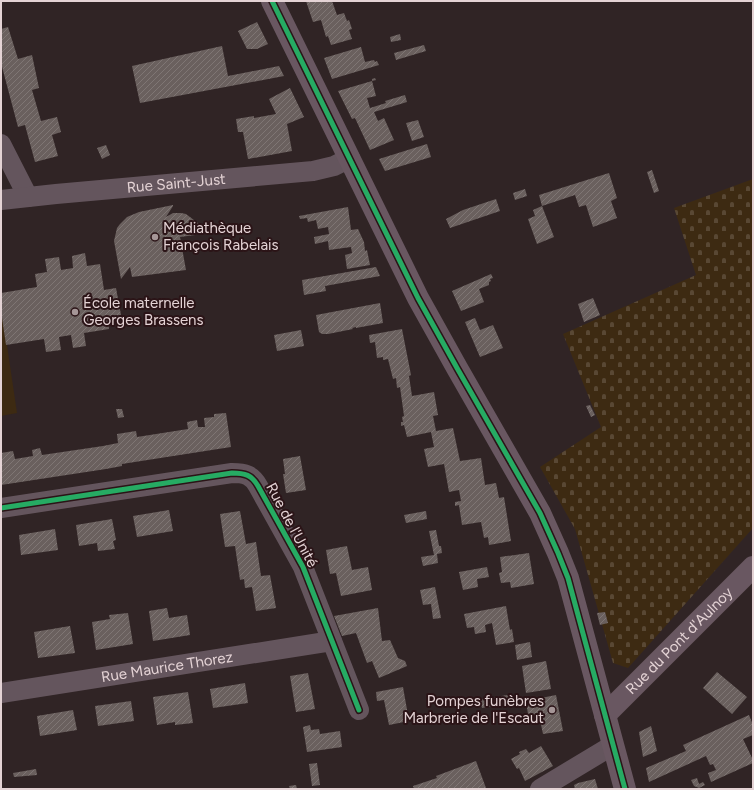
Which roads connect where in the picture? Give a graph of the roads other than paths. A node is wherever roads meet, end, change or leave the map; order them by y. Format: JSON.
{"nodes":[{"id":1,"x":272,"y":1,"type":"edge"},
{"id":2,"x":1,"y":144,"type":"edge"},
{"id":3,"x":350,"y":158,"type":"junction"},
{"id":4,"x":28,"y":197,"type":"junction"},
{"id":5,"x":1,"y":200,"type":"edge"},
{"id":6,"x":1,"y":508,"type":"edge"},
{"id":7,"x":753,"y":567,"type":"edge"},
{"id":8,"x":332,"y":641,"type":"junction"},
{"id":9,"x":1,"y":693,"type":"edge"},
{"id":10,"x":359,"y":710,"type":"dead end"},
{"id":11,"x":605,"y":715,"type":"junction"},
{"id":12,"x":613,"y":745,"type":"junction"},
{"id":13,"x":540,"y":789,"type":"edge"},
{"id":14,"x":625,"y":789,"type":"edge"}],
"edges":[{"from":1,"to":3,"type":"street"},
{"from":2,"to":4,"type":"street"},
{"from":3,"to":4,"type":"street","name":"Rue Saint-Just"},
{"from":3,"to":11,"type":"street"},
{"from":4,"to":5,"type":"street","name":"Rue Saint-Just"},
{"from":6,"to":8,"type":"street","name":"Rue de l'Unité"},
{"from":7,"to":11,"type":"street","name":"Rue du Pont d'Aulnoy"},
{"from":8,"to":9,"type":"street","name":"Rue Maurice Thorez"},
{"from":8,"to":10,"type":"street","name":"Rue de l'Unité"},
{"from":11,"to":12,"type":"street"},
{"from":12,"to":13,"type":"street"},
{"from":12,"to":14,"type":"street"}]}
